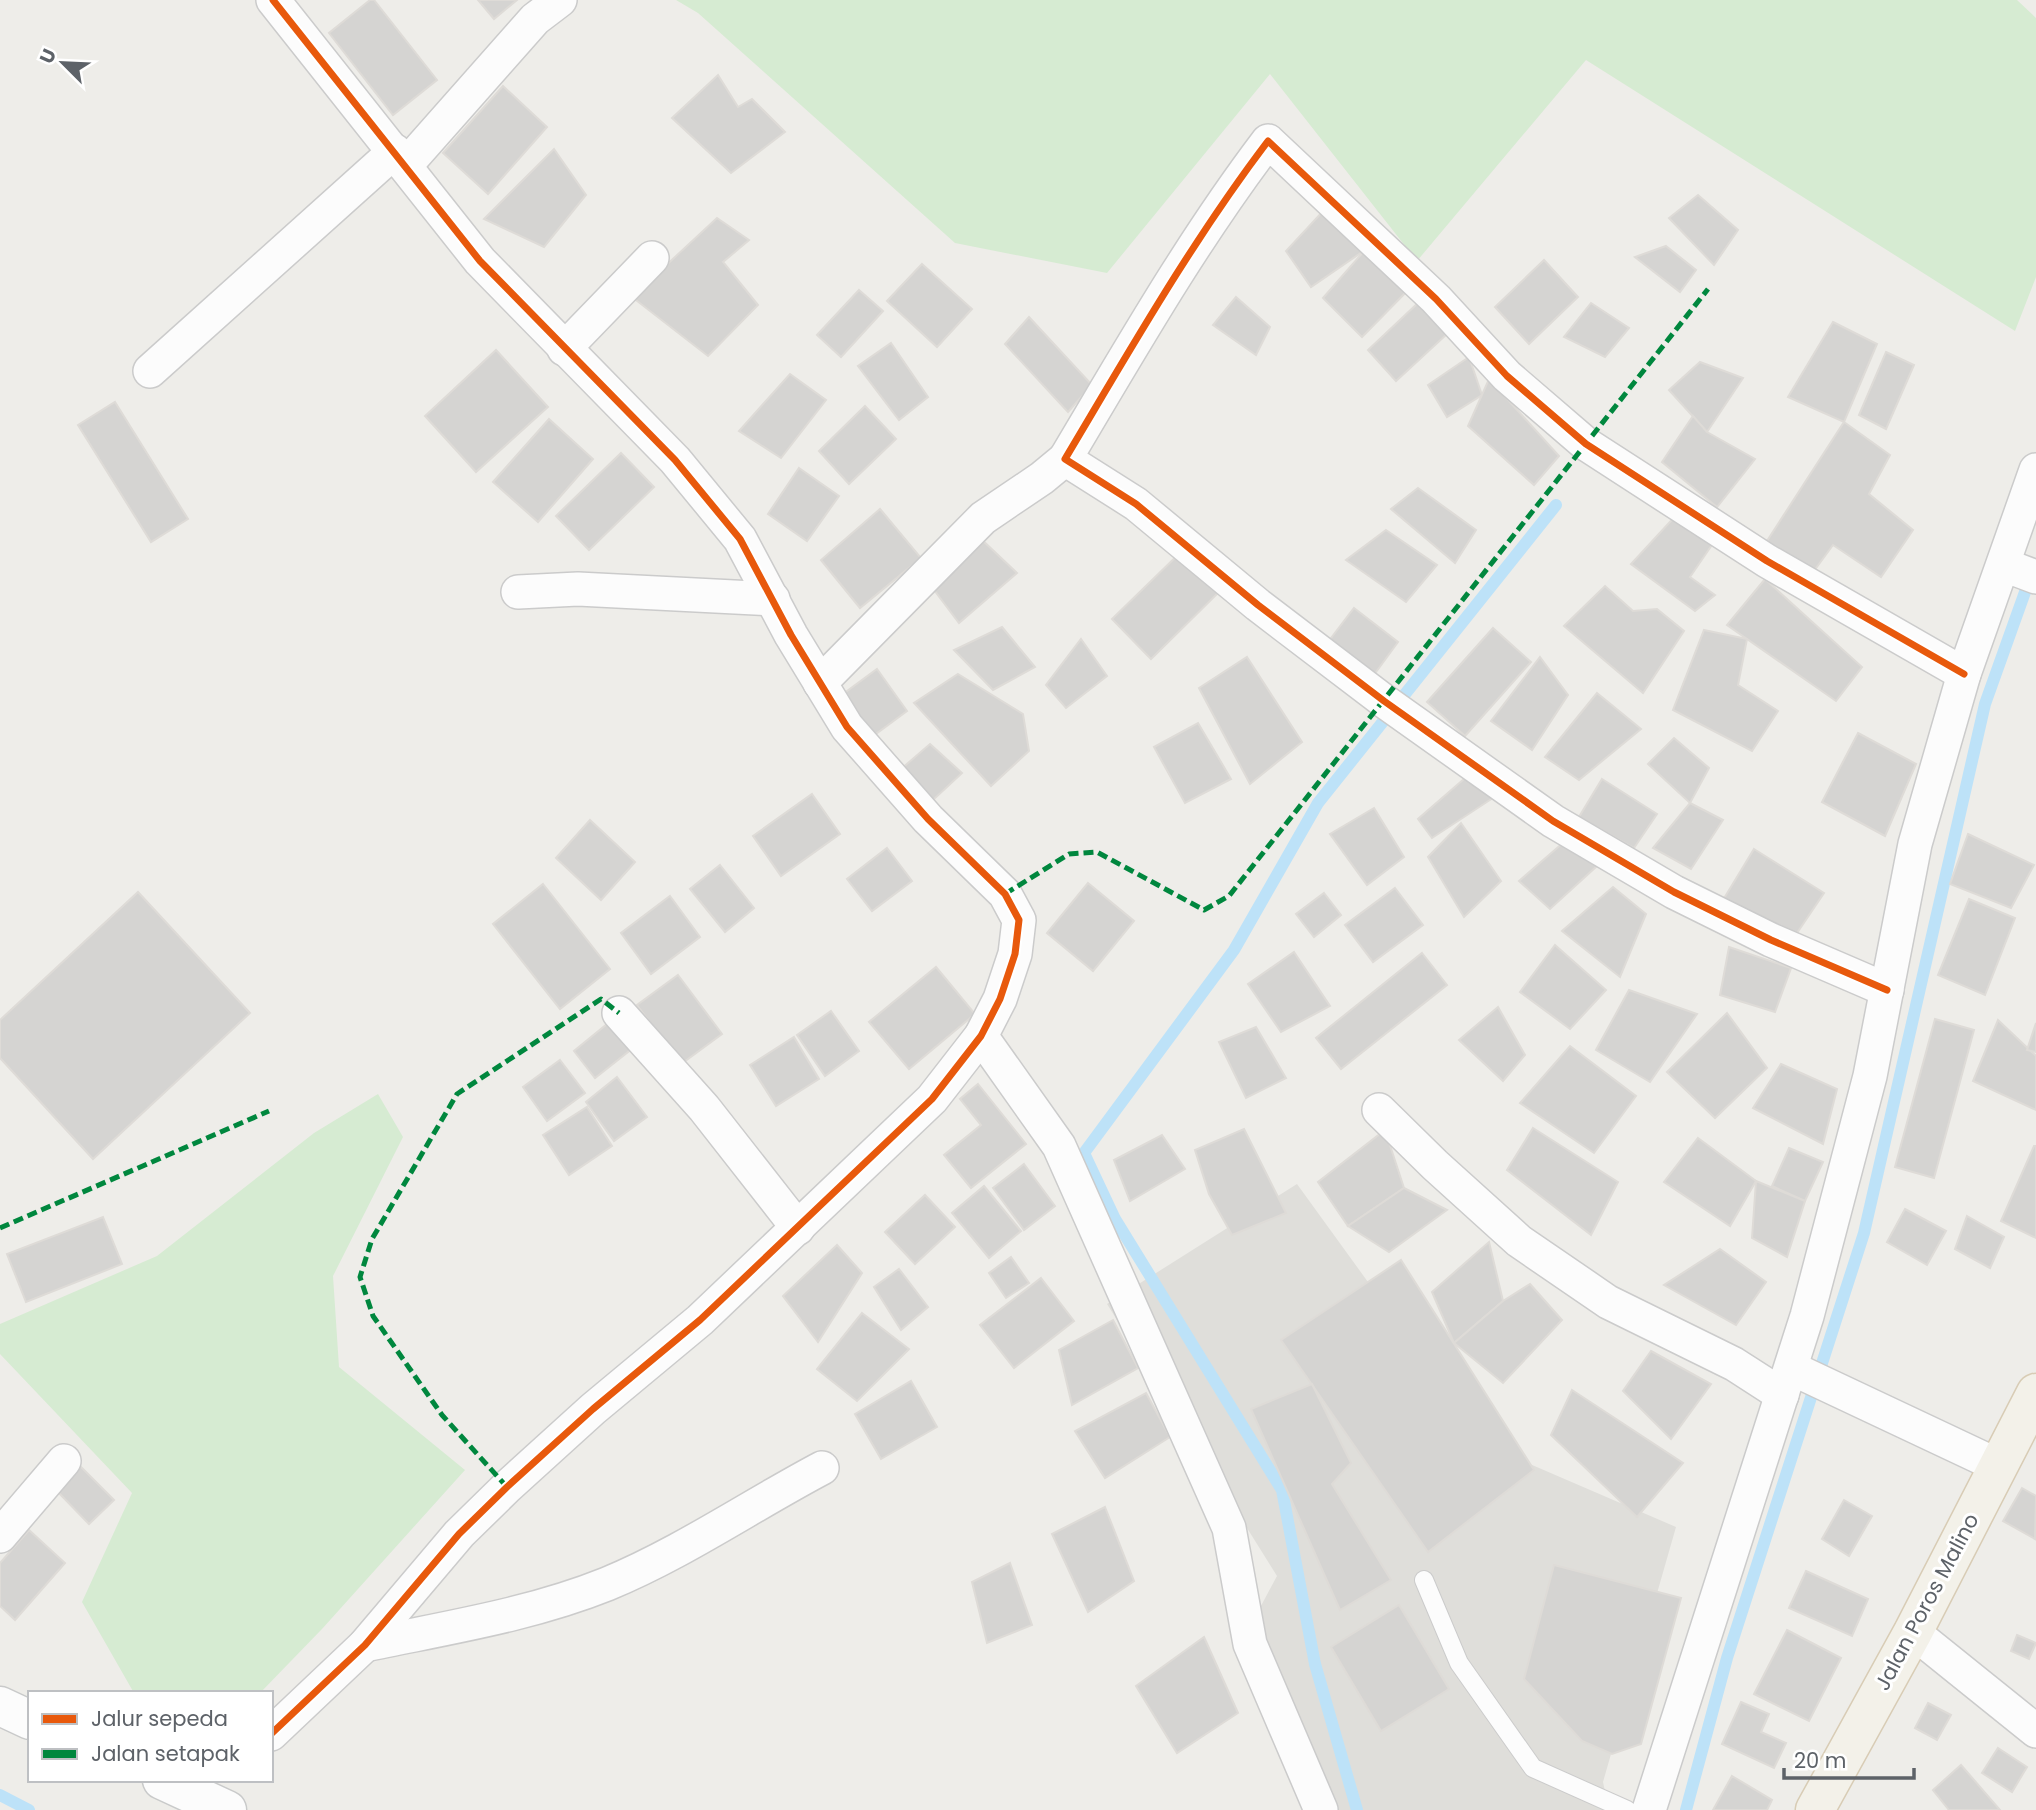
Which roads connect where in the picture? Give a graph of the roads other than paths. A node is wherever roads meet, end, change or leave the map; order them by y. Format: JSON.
{"nodes":[{"id":1,"x":273,"y":0,"type":"edge"},
{"id":2,"x":560,"y":0,"type":"edge"},
{"id":3,"x":400,"y":158,"type":"junction"},
{"id":4,"x":652,"y":258,"type":"dead end"},
{"id":5,"x":564,"y":349,"type":"junction"},
{"id":6,"x":150,"y":371,"type":"dead end"},
{"id":7,"x":1065,"y":459,"type":"junction"},
{"id":8,"x":2036,"y":470,"type":"edge"},
{"id":9,"x":2021,"y":571,"type":"edge"},
{"id":10,"x":518,"y":592,"type":"dead end"},
{"id":11,"x":773,"y":599,"type":"junction"},
{"id":12,"x":1964,"y":674,"type":"junction"},
{"id":13,"x":820,"y":683,"type":"junction"},
{"id":14,"x":1887,"y":990,"type":"junction"},
{"id":15,"x":619,"y":1013,"type":"dead end"},
{"id":16,"x":981,"y":1036,"type":"junction"},
{"id":17,"x":1379,"y":1110,"type":"dead end"},
{"id":18,"x":798,"y":1228,"type":"junction"},
{"id":19,"x":1787,"y":1382,"type":"junction"},
{"id":20,"x":2036,"y":1393,"type":"edge"},
{"id":21,"x":64,"y":1461,"type":"dead end"},
{"id":22,"x":1998,"y":1466,"type":"junction"},
{"id":23,"x":822,"y":1468,"type":"dead end"},
{"id":24,"x":0,"y":1536,"type":"edge"},
{"id":25,"x":1424,"y":1580,"type":"dead end"},
{"id":26,"x":1913,"y":1632,"type":"junction"},
{"id":27,"x":365,"y":1645,"type":"junction"},
{"id":28,"x":0,"y":1706,"type":"edge"},
{"id":29,"x":28,"y":1719,"type":"edge"},
{"id":30,"x":2036,"y":1731,"type":"edge"},
{"id":31,"x":273,"y":1732,"type":"edge"},
{"id":32,"x":189,"y":1785,"type":"edge"},
{"id":33,"x":227,"y":1810,"type":"edge"},
{"id":34,"x":1321,"y":1810,"type":"edge"},
{"id":35,"x":1627,"y":1810,"type":"edge"},
{"id":36,"x":1649,"y":1810,"type":"edge"},
{"id":37,"x":1815,"y":1810,"type":"edge"}],
"edges":[{"from":1,"to":3,"type":"street"},
{"from":2,"to":3,"type":"street"},
{"from":3,"to":5,"type":"street"},
{"from":3,"to":6,"type":"street"},
{"from":4,"to":5,"type":"street"},
{"from":5,"to":11,"type":"street"},
{"from":7,"to":12,"type":"street"},
{"from":7,"to":13,"type":"street"},
{"from":7,"to":14,"type":"street"},
{"from":8,"to":9,"type":"street"},
{"from":9,"to":12,"type":"street"},
{"from":10,"to":11,"type":"street"},
{"from":11,"to":13,"type":"street"},
{"from":12,"to":14,"type":"street"},
{"from":13,"to":16,"type":"street"},
{"from":14,"to":19,"type":"street"},
{"from":15,"to":18,"type":"street"},
{"from":16,"to":18,"type":"street"},
{"from":16,"to":34,"type":"street"},
{"from":17,"to":19,"type":"street"},
{"from":18,"to":27,"type":"street"},
{"from":19,"to":22,"type":"street"},
{"from":19,"to":36,"type":"street"},
{"from":20,"to":22,"type":"main road","name":"Jalan Poros Malino"},
{"from":21,"to":24,"type":"street"},
{"from":22,"to":26,"type":"main road","name":"Jalan Poros Malino"},
{"from":23,"to":27,"type":"street"},
{"from":25,"to":35,"type":"lane"},
{"from":26,"to":30,"type":"street"},
{"from":26,"to":37,"type":"main road","name":"Jalan Poros Malino"},
{"from":27,"to":31,"type":"street"},
{"from":28,"to":29,"type":"street"},
{"from":32,"to":33,"type":"street"}]}
